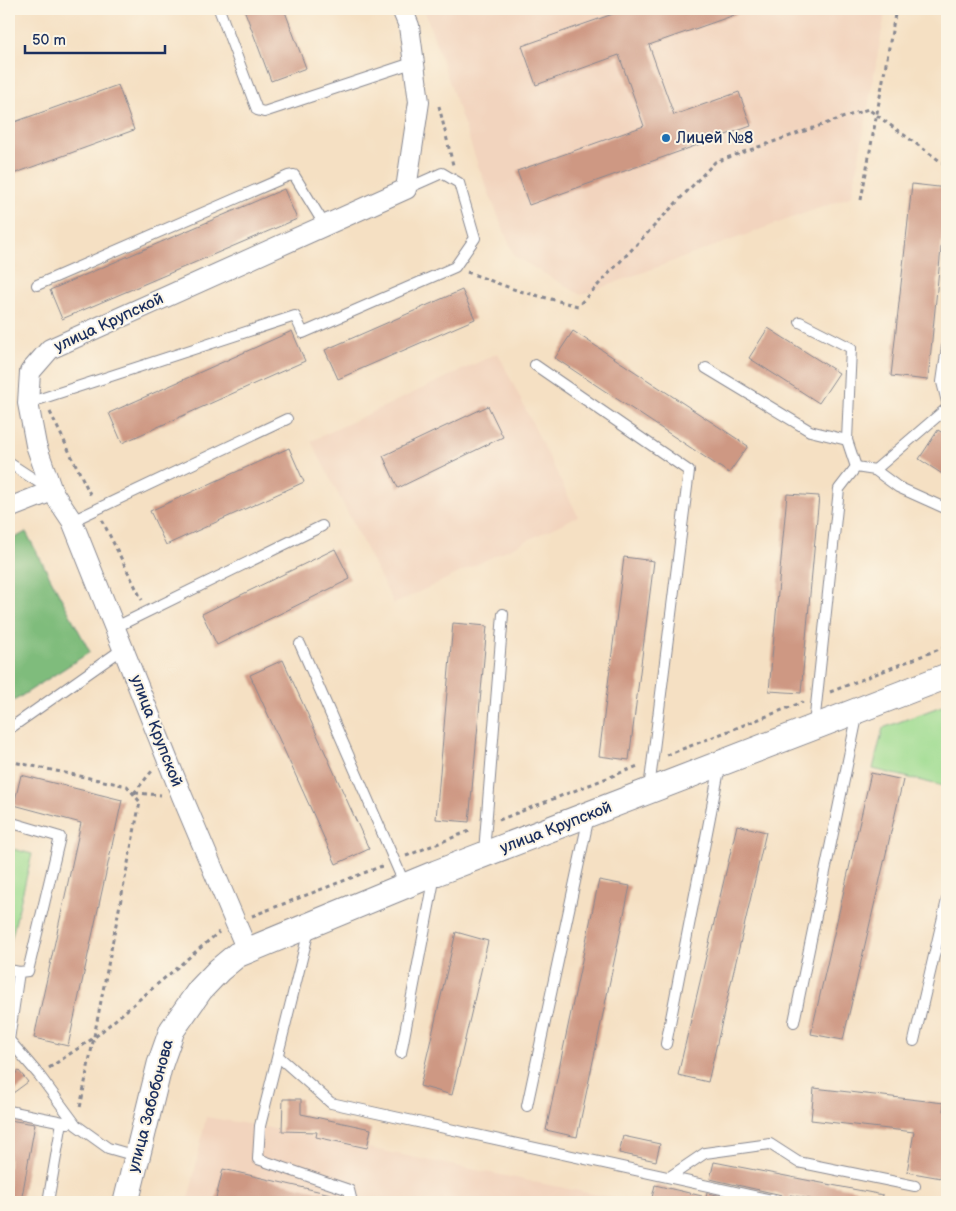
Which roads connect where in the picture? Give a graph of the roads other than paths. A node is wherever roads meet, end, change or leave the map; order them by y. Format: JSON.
{"nodes":[{"id":1,"x":219,"y":9,"type":"edge"},
{"id":2,"x":402,"y":9,"type":"edge"},
{"id":3,"x":415,"y":62,"type":"junction"},
{"id":4,"x":406,"y":189,"type":"junction"},
{"id":5,"x":324,"y":224,"type":"junction"},
{"id":6,"x":36,"y":285,"type":"dead end"},
{"id":7,"x":800,"y":322,"type":"dead end"},
{"id":8,"x":947,"y":347,"type":"edge"},
{"id":9,"x":535,"y":364,"type":"dead end"},
{"id":10,"x":706,"y":368,"type":"dead end"},
{"id":11,"x":947,"y":402,"type":"edge"},
{"id":12,"x":28,"y":403,"type":"junction"},
{"id":13,"x":947,"y":408,"type":"edge"},
{"id":14,"x":287,"y":419,"type":"dead end"},
{"id":15,"x":847,"y":440,"type":"junction"},
{"id":16,"x":9,"y":463,"type":"edge"},
{"id":17,"x":856,"y":467,"type":"junction"},
{"id":18,"x":874,"y":470,"type":"junction"},
{"id":19,"x":52,"y":491,"type":"junction"},
{"id":20,"x":9,"y":508,"type":"edge"},
{"id":21,"x":947,"y":509,"type":"edge"},
{"id":22,"x":72,"y":521,"type":"junction"},
{"id":23,"x":322,"y":526,"type":"dead end"},
{"id":24,"x":502,"y":614,"type":"dead end"},
{"id":25,"x":116,"y":627,"type":"junction"},
{"id":26,"x":300,"y":644,"type":"dead end"},
{"id":27,"x":124,"y":648,"type":"junction"},
{"id":28,"x":947,"y":676,"type":"edge"},
{"id":29,"x":858,"y":711,"type":"junction"},
{"id":30,"x":814,"y":728,"type":"junction"},
{"id":31,"x":9,"y":729,"type":"edge"},
{"id":32,"x":720,"y":764,"type":"junction"},
{"id":33,"x":649,"y":792,"type":"junction"},
{"id":34,"x":589,"y":815,"type":"junction"},
{"id":35,"x":9,"y":822,"type":"edge"},
{"id":36,"x":484,"y":856,"type":"junction"},
{"id":37,"x":436,"y":873,"type":"junction"},
{"id":38,"x":406,"y":886,"type":"junction"},
{"id":39,"x":947,"y":900,"type":"edge"},
{"id":40,"x":311,"y":923,"type":"junction"},
{"id":41,"x":247,"y":950,"type":"junction"},
{"id":42,"x":14,"y":971,"type":"edge"},
{"id":43,"x":794,"y":1022,"type":"dead end"},
{"id":44,"x":914,"y":1041,"type":"dead end"},
{"id":45,"x":666,"y":1044,"type":"dead end"},
{"id":46,"x":401,"y":1053,"type":"dead end"},
{"id":47,"x":279,"y":1057,"type":"junction"},
{"id":48,"x":527,"y":1106,"type":"dead end"},
{"id":49,"x":9,"y":1111,"type":"edge"},
{"id":50,"x":62,"y":1122,"type":"junction"},
{"id":51,"x":76,"y":1125,"type":"junction"},
{"id":52,"x":136,"y":1156,"type":"junction"},
{"id":53,"x":671,"y":1176,"type":"junction"},
{"id":54,"x":915,"y":1186,"type":"dead end"},
{"id":55,"x":48,"y":1202,"type":"edge"},
{"id":56,"x":126,"y":1202,"type":"edge"},
{"id":57,"x":352,"y":1202,"type":"edge"},
{"id":58,"x":781,"y":1202,"type":"edge"}],
"edges":[{"from":1,"to":3,"type":"lane"},
{"from":2,"to":3,"type":"street"},
{"from":3,"to":4,"type":"street"},
{"from":4,"to":5,"type":"street","name":"улица Крупской"},
{"from":4,"to":12,"type":"lane"},
{"from":5,"to":6,"type":"lane"},
{"from":5,"to":12,"type":"street","name":"улица Крупской"},
{"from":7,"to":15,"type":"lane"},
{"from":8,"to":11,"type":"lane"},
{"from":9,"to":33,"type":"lane"},
{"from":10,"to":15,"type":"lane"},
{"from":12,"to":19,"type":"street","name":"улица Крупской"},
{"from":13,"to":18,"type":"lane"},
{"from":14,"to":22,"type":"lane"},
{"from":15,"to":17,"type":"lane"},
{"from":16,"to":19,"type":"lane"},
{"from":17,"to":18,"type":"lane"},
{"from":17,"to":30,"type":"lane"},
{"from":18,"to":21,"type":"lane"},
{"from":19,"to":20,"type":"street"},
{"from":19,"to":22,"type":"street","name":"улица Крупской"},
{"from":22,"to":25,"type":"street","name":"улица Крупской"},
{"from":23,"to":25,"type":"lane"},
{"from":24,"to":36,"type":"lane"},
{"from":25,"to":27,"type":"street","name":"улица Крупской"},
{"from":26,"to":38,"type":"lane"},
{"from":27,"to":31,"type":"lane"},
{"from":27,"to":41,"type":"street","name":"улица Крупской"},
{"from":28,"to":29,"type":"street","name":"улица Крупской"},
{"from":29,"to":30,"type":"street","name":"улица Крупской"},
{"from":29,"to":43,"type":"lane"},
{"from":30,"to":32,"type":"street","name":"улица Крупской"},
{"from":32,"to":33,"type":"street","name":"улица Крупской"},
{"from":32,"to":45,"type":"lane"},
{"from":33,"to":34,"type":"street","name":"улица Крупской"},
{"from":34,"to":36,"type":"street","name":"улица Крупской"},
{"from":34,"to":48,"type":"lane"},
{"from":35,"to":42,"type":"lane"},
{"from":36,"to":37,"type":"street","name":"улица Крупской"},
{"from":37,"to":38,"type":"street","name":"улица Крупской"},
{"from":37,"to":46,"type":"lane"},
{"from":38,"to":40,"type":"street","name":"улица Крупской"},
{"from":39,"to":44,"type":"lane"},
{"from":40,"to":41,"type":"street","name":"улица Крупской"},
{"from":40,"to":47,"type":"lane"},
{"from":41,"to":52,"type":"street","name":"улица Забобонова"},
{"from":42,"to":51,"type":"lane"},
{"from":47,"to":53,"type":"lane"},
{"from":47,"to":57,"type":"lane"},
{"from":49,"to":50,"type":"lane"},
{"from":50,"to":51,"type":"lane"},
{"from":50,"to":55,"type":"lane"},
{"from":51,"to":52,"type":"lane"},
{"from":52,"to":56,"type":"street","name":"улица Забобонова"},
{"from":53,"to":54,"type":"lane"},
{"from":53,"to":58,"type":"lane"}]}
